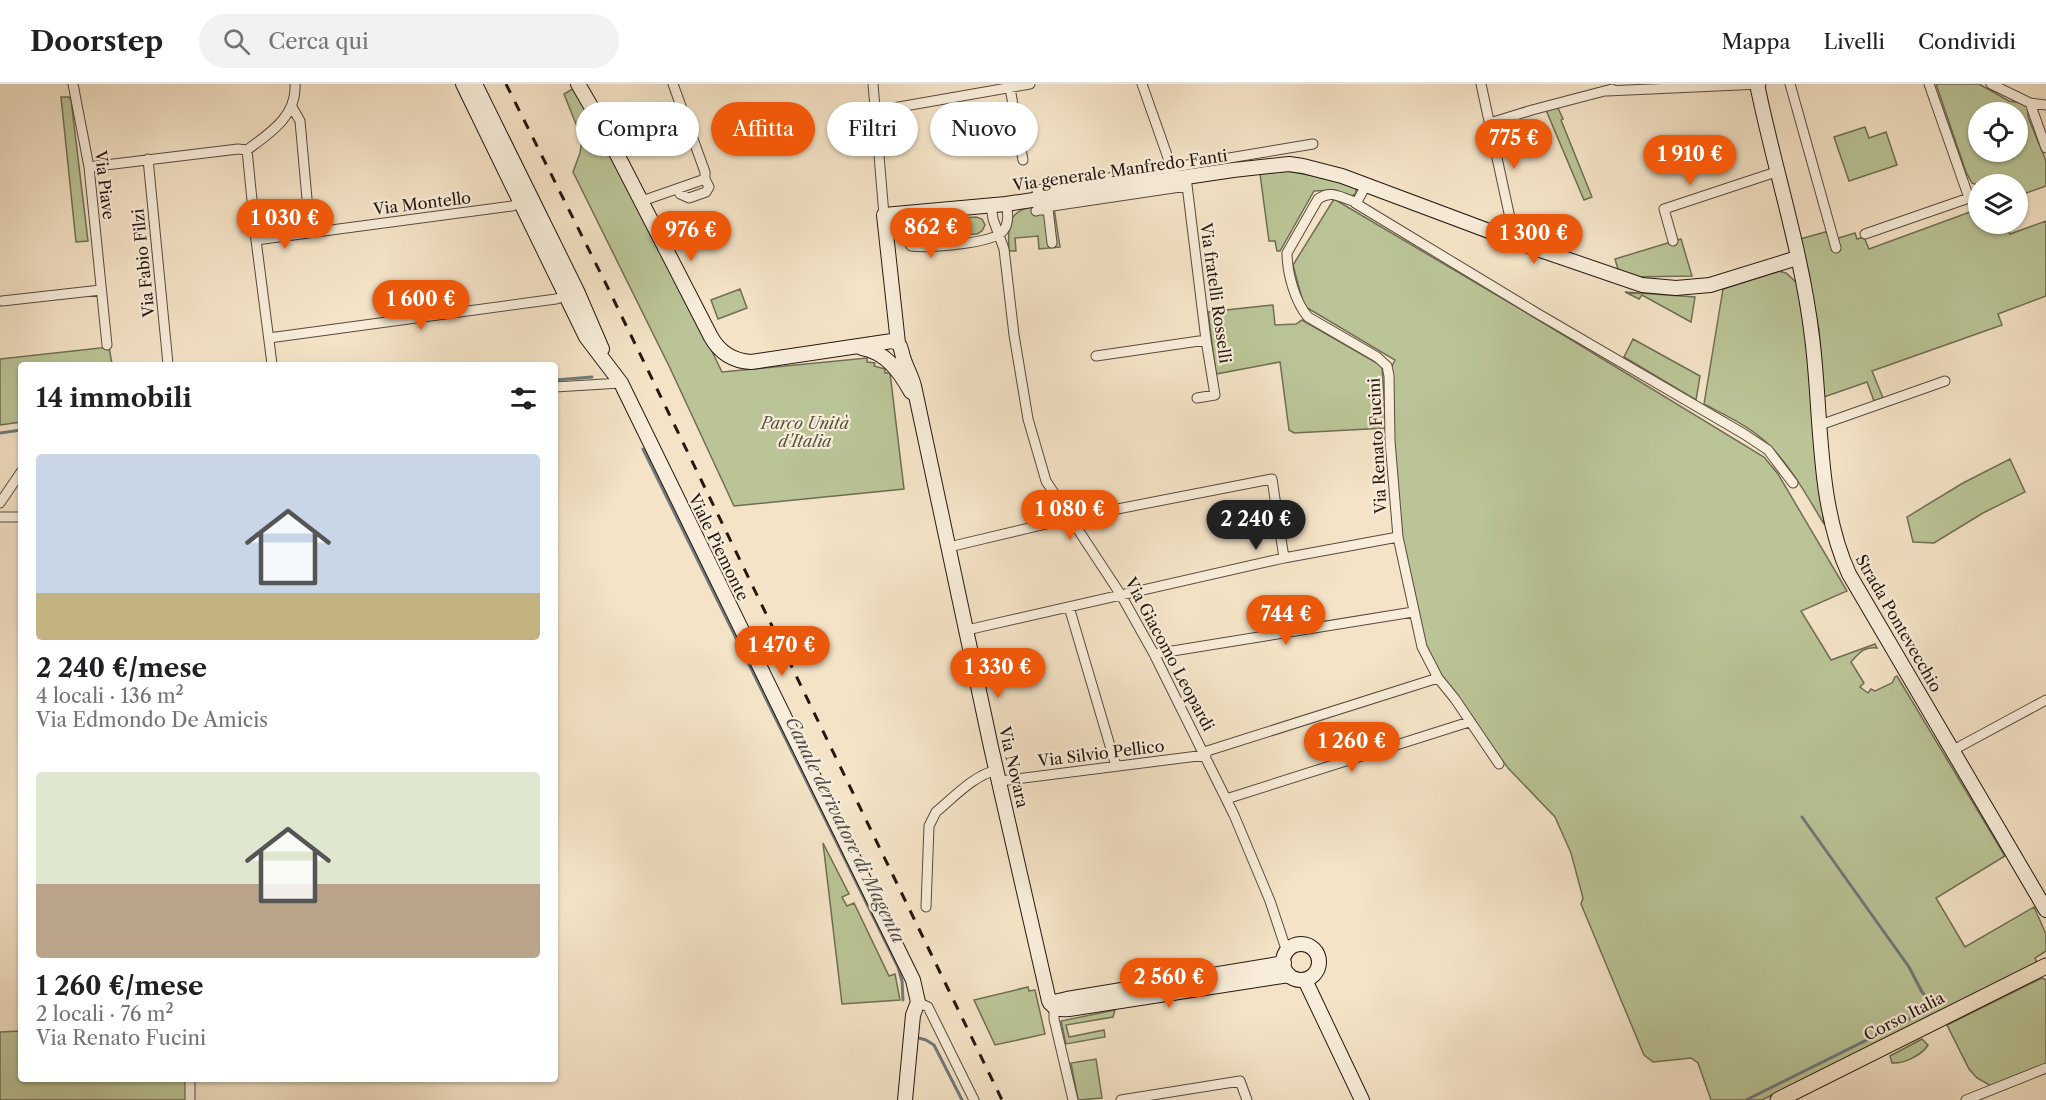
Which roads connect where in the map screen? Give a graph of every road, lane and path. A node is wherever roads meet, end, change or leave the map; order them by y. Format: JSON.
{"nodes":[{"id":1,"x":73,"y":84,"type":"edge"},
{"id":2,"x":295,"y":84,"type":"edge"},
{"id":3,"x":463,"y":84,"type":"edge"},
{"id":4,"x":475,"y":84,"type":"edge"},
{"id":5,"x":578,"y":84,"type":"edge"},
{"id":6,"x":673,"y":84,"type":"edge"},
{"id":7,"x":873,"y":84,"type":"edge"},
{"id":8,"x":1030,"y":84,"type":"edge"},
{"id":9,"x":1142,"y":84,"type":"edge"},
{"id":10,"x":1481,"y":84,"type":"edge"},
{"id":11,"x":1630,"y":84,"type":"edge"},
{"id":12,"x":1759,"y":84,"type":"edge"},
{"id":13,"x":1790,"y":84,"type":"edge"},
{"id":14,"x":1929,"y":84,"type":"edge"},
{"id":15,"x":1991,"y":84,"type":"edge"},
{"id":16,"x":987,"y":88,"type":"edge"},
{"id":17,"x":1010,"y":88,"type":"junction"},
{"id":18,"x":1607,"y":91,"type":"junction"},
{"id":19,"x":875,"y":102,"type":"edge"},
{"id":20,"x":918,"y":102,"type":"edge"},
{"id":21,"x":2030,"y":103,"type":"junction"},
{"id":22,"x":2046,"y":105,"type":"edge"},
{"id":23,"x":292,"y":107,"type":"junction"},
{"id":24,"x":1490,"y":123,"type":"junction"},
{"id":25,"x":1313,"y":144,"type":"dead end"},
{"id":26,"x":2046,"y":148,"type":"edge"},
{"id":27,"x":247,"y":150,"type":"junction"},
{"id":28,"x":879,"y":156,"type":"edge"},
{"id":29,"x":148,"y":159,"type":"junction"},
{"id":30,"x":1023,"y":160,"type":"dead end"},
{"id":31,"x":88,"y":167,"type":"junction"},
{"id":32,"x":1776,"y":172,"type":"junction"},
{"id":33,"x":1180,"y":177,"type":"junction"},
{"id":34,"x":1366,"y":184,"type":"junction"},
{"id":35,"x":526,"y":200,"type":"junction"},
{"id":36,"x":642,"y":201,"type":"junction"},
{"id":37,"x":1355,"y":203,"type":"junction"},
{"id":38,"x":1006,"y":204,"type":"junction"},
{"id":39,"x":991,"y":206,"type":"junction"},
{"id":40,"x":1038,"y":207,"type":"junction"},
{"id":41,"x":906,"y":213,"type":"junction"},
{"id":42,"x":884,"y":215,"type":"junction"},
{"id":43,"x":310,"y":232,"type":"junction"},
{"id":44,"x":1866,"y":234,"type":"dead end"},
{"id":45,"x":999,"y":235,"type":"junction"},
{"id":46,"x":256,"y":240,"type":"junction"},
{"id":47,"x":1515,"y":241,"type":"junction"},
{"id":48,"x":1673,"y":242,"type":"dead end"},
{"id":49,"x":1052,"y":243,"type":"dead end"},
{"id":50,"x":1836,"y":248,"type":"dead end"},
{"id":51,"x":1797,"y":258,"type":"junction"},
{"id":52,"x":101,"y":290,"type":"junction"},
{"id":53,"x":572,"y":294,"type":"junction"},
{"id":54,"x":2,"y":301,"type":"dead end"},
{"id":55,"x":269,"y":338,"type":"junction"},
{"id":56,"x":1206,"y":340,"type":"junction"},
{"id":57,"x":107,"y":345,"type":"dead end"},
{"id":58,"x":892,"y":347,"type":"junction"},
{"id":59,"x":1096,"y":356,"type":"dead end"},
{"id":60,"x":168,"y":362,"type":"edge"},
{"id":61,"x":272,"y":362,"type":"edge"},
{"id":62,"x":1945,"y":381,"type":"dead end"},
{"id":63,"x":621,"y":382,"type":"junction"},
{"id":64,"x":558,"y":387,"type":"edge"},
{"id":65,"x":1197,"y":398,"type":"dead end"},
{"id":66,"x":1820,"y":425,"type":"junction"},
{"id":67,"x":18,"y":476,"type":"edge"},
{"id":68,"x":1793,"y":483,"type":"dead end"},
{"id":69,"x":0,"y":503,"type":"edge"},
{"id":70,"x":18,"y":517,"type":"edge"},
{"id":71,"x":0,"y":518,"type":"edge"},
{"id":72,"x":1071,"y":518,"type":"junction"},
{"id":73,"x":1398,"y":537,"type":"junction"},
{"id":74,"x":949,"y":547,"type":"junction"},
{"id":75,"x":1284,"y":558,"type":"junction"},
{"id":76,"x":1121,"y":595,"type":"junction"},
{"id":77,"x":1069,"y":607,"type":"junction"},
{"id":78,"x":1413,"y":612,"type":"junction"},
{"id":79,"x":967,"y":630,"type":"junction"},
{"id":80,"x":1154,"y":654,"type":"junction"},
{"id":81,"x":1438,"y":678,"type":"junction"},
{"id":82,"x":2046,"y":700,"type":"edge"},
{"id":83,"x":1469,"y":722,"type":"junction"},
{"id":84,"x":1954,"y":752,"type":"junction"},
{"id":85,"x":1205,"y":753,"type":"junction"},
{"id":86,"x":1499,"y":764,"type":"dead end"},
{"id":87,"x":1116,"y":766,"type":"junction"},
{"id":88,"x":999,"y":775,"type":"junction"},
{"id":89,"x":1227,"y":799,"type":"junction"},
{"id":90,"x":926,"y":907,"type":"dead end"},
{"id":91,"x":2045,"y":907,"type":"edge"},
{"id":92,"x":1287,"y":963,"type":"junction"},
{"id":93,"x":2046,"y":966,"type":"edge"},
{"id":94,"x":1305,"y":980,"type":"junction"},
{"id":95,"x":918,"y":1002,"type":"junction"},
{"id":96,"x":1052,"y":1005,"type":"junction"},
{"id":97,"x":2046,"y":1068,"type":"edge"},
{"id":98,"x":190,"y":1082,"type":"edge"},
{"id":99,"x":190,"y":1100,"type":"edge"},
{"id":100,"x":905,"y":1100,"type":"edge"},
{"id":101,"x":974,"y":1100,"type":"edge"},
{"id":102,"x":1072,"y":1100,"type":"edge"},
{"id":103,"x":1121,"y":1100,"type":"edge"},
{"id":104,"x":1247,"y":1100,"type":"edge"},
{"id":105,"x":1362,"y":1100,"type":"edge"},
{"id":106,"x":1778,"y":1100,"type":"edge"},
{"id":107,"x":1966,"y":1100,"type":"edge"}],
"edges":[{"from":1,"to":31,"type":"street","name":"Via Piave"},
{"from":2,"to":23,"type":"street"},
{"from":3,"to":35,"type":"street","name":"Viale Piemonte"},
{"from":4,"to":35,"type":"street","name":"Viale Piemonte"},
{"from":5,"to":36,"type":"street"},
{"from":6,"to":36,"type":"street"},
{"from":7,"to":19,"type":"street"},
{"from":8,"to":17,"type":"street"},
{"from":9,"to":33,"type":"street","name":"Via fratelli Rosselli"},
{"from":10,"to":24,"type":"street"},
{"from":11,"to":18,"type":"street"},
{"from":12,"to":18,"type":"street"},
{"from":12,"to":32,"type":"street","name":"Strada Pontevecchio"},
{"from":13,"to":50,"type":"street"},
{"from":14,"to":44,"type":"street"},
{"from":15,"to":21,"type":"street"},
{"from":16,"to":17,"type":"street"},
{"from":16,"to":20,"type":"street"},
{"from":17,"to":30,"type":"street"},
{"from":18,"to":24,"type":"street"},
{"from":21,"to":22,"type":"street"},
{"from":21,"to":26,"type":"street"},
{"from":23,"to":27,"type":"street"},
{"from":23,"to":43,"type":"street"},
{"from":24,"to":47,"type":"street"},
{"from":25,"to":33,"type":"street"},
{"from":27,"to":29,"type":"street"},
{"from":27,"to":46,"type":"street"},
{"from":28,"to":42,"type":"street"},
{"from":29,"to":31,"type":"street"},
{"from":29,"to":60,"type":"street","name":"Via Fabio Filzi"},
{"from":31,"to":52,"type":"street","name":"Via Piave"},
{"from":32,"to":48,"type":"street"},
{"from":32,"to":51,"type":"street","name":"Strada Pontevecchio"},
{"from":33,"to":34,"type":"street","name":"Via generale Manfredo Fanti"},
{"from":33,"to":40,"type":"street","name":"Via generale Manfredo Fanti"},
{"from":33,"to":56,"type":"street","name":"Via fratelli Rosselli"},
{"from":34,"to":37,"type":"street"},
{"from":34,"to":47,"type":"street","name":"Via generale Manfredo Fanti"},
{"from":35,"to":43,"type":"street","name":"Via Montello"},
{"from":35,"to":53,"type":"street","name":"Viale Piemonte"},
{"from":36,"to":58,"type":"street"},
{"from":37,"to":68,"type":"street"},
{"from":37,"to":73,"type":"street","name":"Via Renato Fucini"},
{"from":38,"to":39,"type":"street","name":"Via generale Manfredo Fanti"},
{"from":38,"to":40,"type":"street","name":"Via generale Manfredo Fanti"},
{"from":38,"to":45,"type":"street"},
{"from":39,"to":41,"type":"street","name":"Via generale Manfredo Fanti"},
{"from":39,"to":45,"type":"street","name":"Via Giacomo Leopardi"},
{"from":40,"to":49,"type":"street"},
{"from":41,"to":42,"type":"street","name":"Via generale Manfredo Fanti"},
{"from":41,"to":45,"type":"street"},
{"from":42,"to":58,"type":"street"},
{"from":43,"to":46,"type":"street","name":"Via Montello"},
{"from":45,"to":72,"type":"street","name":"Via Giacomo Leopardi"},
{"from":46,"to":55,"type":"street"},
{"from":47,"to":51,"type":"street","name":"Via generale Manfredo Fanti"},
{"from":51,"to":66,"type":"street","name":"Strada Pontevecchio"},
{"from":52,"to":54,"type":"street"},
{"from":52,"to":57,"type":"street","name":"Via Piave"},
{"from":53,"to":55,"type":"street"},
{"from":53,"to":63,"type":"street","name":"Viale Piemonte"},
{"from":55,"to":61,"type":"street"},
{"from":56,"to":59,"type":"street"},
{"from":56,"to":65,"type":"street","name":"Via fratelli Rosselli"},
{"from":58,"to":74,"type":"street","name":"Via Novara"},
{"from":62,"to":66,"type":"street"},
{"from":63,"to":64,"type":"street"},
{"from":63,"to":95,"type":"street","name":"Viale Piemonte"},
{"from":66,"to":84,"type":"street","name":"Strada Pontevecchio"},
{"from":67,"to":69,"type":"street"},
{"from":70,"to":71,"type":"street"},
{"from":72,"to":74,"type":"street"},
{"from":72,"to":75,"type":"street"},
{"from":72,"to":76,"type":"street","name":"Via Giacomo Leopardi"},
{"from":73,"to":75,"type":"street"},
{"from":73,"to":78,"type":"street","name":"Via Renato Fucini"},
{"from":74,"to":79,"type":"street","name":"Via Novara"},
{"from":75,"to":76,"type":"street"},
{"from":76,"to":77,"type":"street"},
{"from":76,"to":80,"type":"street","name":"Via Giacomo Leopardi"},
{"from":77,"to":79,"type":"street"},
{"from":77,"to":87,"type":"street"},
{"from":78,"to":80,"type":"street"},
{"from":78,"to":81,"type":"street","name":"Via Renato Fucini"},
{"from":79,"to":88,"type":"street","name":"Via Novara"},
{"from":80,"to":85,"type":"street","name":"Via Giacomo Leopardi"},
{"from":81,"to":83,"type":"street","name":"Via Renato Fucini"},
{"from":81,"to":85,"type":"street","name":"Via Silvio Pellico"},
{"from":82,"to":84,"type":"street"},
{"from":83,"to":86,"type":"street","name":"Via Renato Fucini"},
{"from":83,"to":89,"type":"street"},
{"from":84,"to":91,"type":"street","name":"Strada Pontevecchio"},
{"from":85,"to":87,"type":"street","name":"Via Silvio Pellico"},
{"from":85,"to":89,"type":"street","name":"Via Giacomo Leopardi"},
{"from":87,"to":88,"type":"street","name":"Via Silvio Pellico"},
{"from":88,"to":90,"type":"street","name":"Via Silvio Pellico"},
{"from":88,"to":96,"type":"street","name":"Via Novara"},
{"from":89,"to":92,"type":"street","name":"Via Giacomo Leopardi"},
{"from":92,"to":94,"type":"street"},
{"from":92,"to":94,"type":"street"},
{"from":92,"to":96,"type":"street"},
{"from":93,"to":106,"type":"main road","name":"Corso Italia"},
{"from":94,"to":105,"type":"street"},
{"from":95,"to":100,"type":"street"},
{"from":95,"to":101,"type":"street"},
{"from":96,"to":102,"type":"street","name":"Via Novara"},
{"from":97,"to":107,"type":"street"},
{"from":98,"to":99,"type":"street"},
{"from":103,"to":104,"type":"street"}]}
